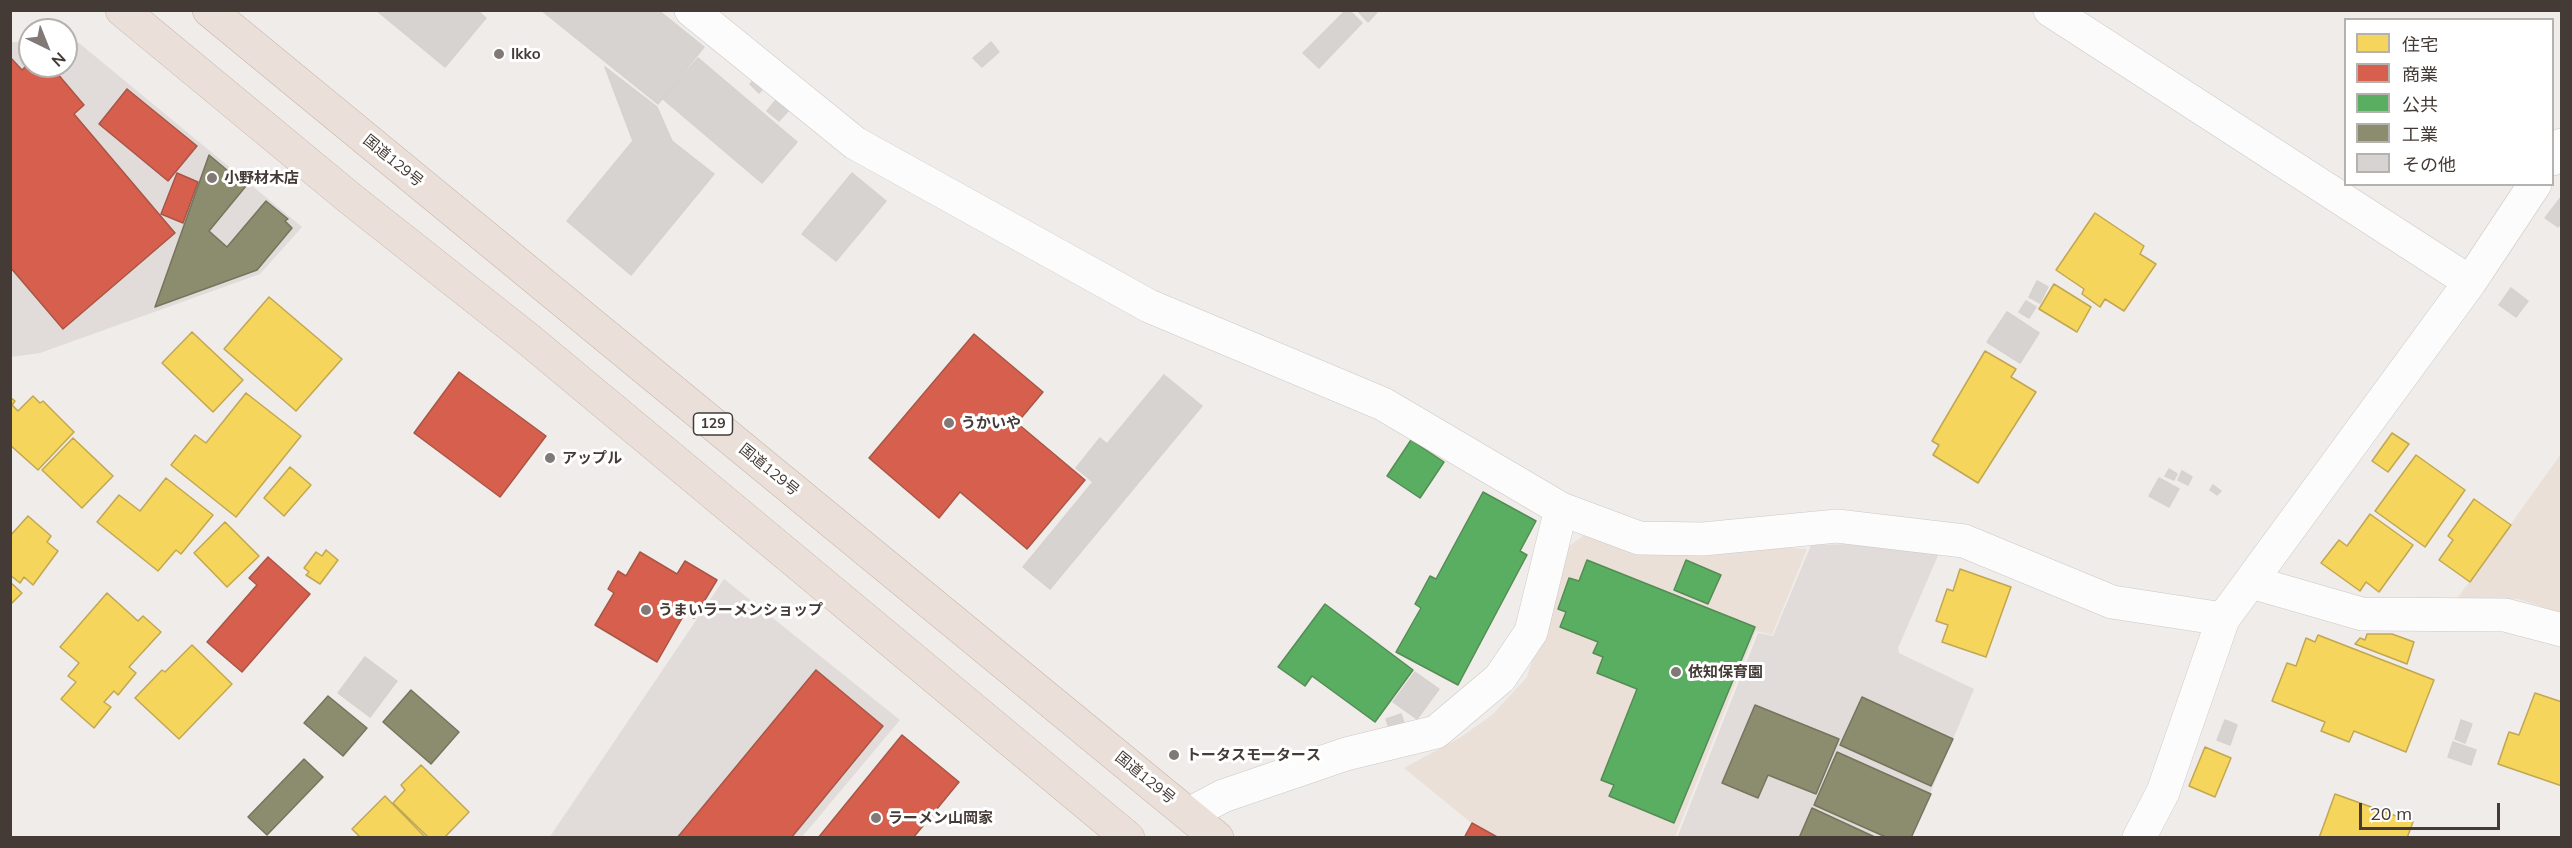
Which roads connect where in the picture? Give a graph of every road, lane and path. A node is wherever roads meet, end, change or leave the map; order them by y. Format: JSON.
{"nodes":[{"id":1,"x":122,"y":10,"type":"edge"},
{"id":2,"x":209,"y":10,"type":"edge"},
{"id":3,"x":691,"y":10,"type":"edge"},
{"id":4,"x":2050,"y":10,"type":"edge"},
{"id":5,"x":2534,"y":186,"type":"edge"},
{"id":6,"x":2470,"y":282,"type":"junction"},
{"id":7,"x":1561,"y":509,"type":"junction"},
{"id":8,"x":2251,"y":582,"type":"junction"},
{"id":9,"x":2223,"y":619,"type":"junction"},
{"id":10,"x":2562,"y":630,"type":"edge"},
{"id":11,"x":1189,"y":814,"type":"junction"},
{"id":12,"x":1128,"y":837,"type":"edge"},
{"id":13,"x":1217,"y":837,"type":"edge"},
{"id":14,"x":2139,"y":837,"type":"edge"}],
"edges":[{"from":1,"to":12,"type":"highway"},
{"from":2,"to":11,"type":"highway","name":"国道129号","number":"129"},
{"from":3,"to":7,"type":"street"},
{"from":4,"to":6,"type":"street"},
{"from":5,"to":6,"type":"street"},
{"from":6,"to":8,"type":"street"},
{"from":7,"to":9,"type":"street"},
{"from":7,"to":11,"type":"street"},
{"from":8,"to":9,"type":"street"},
{"from":8,"to":10,"type":"street"},
{"from":9,"to":14,"type":"street"},
{"from":11,"to":13,"type":"highway","name":"国道129号","number":"129"}]}
